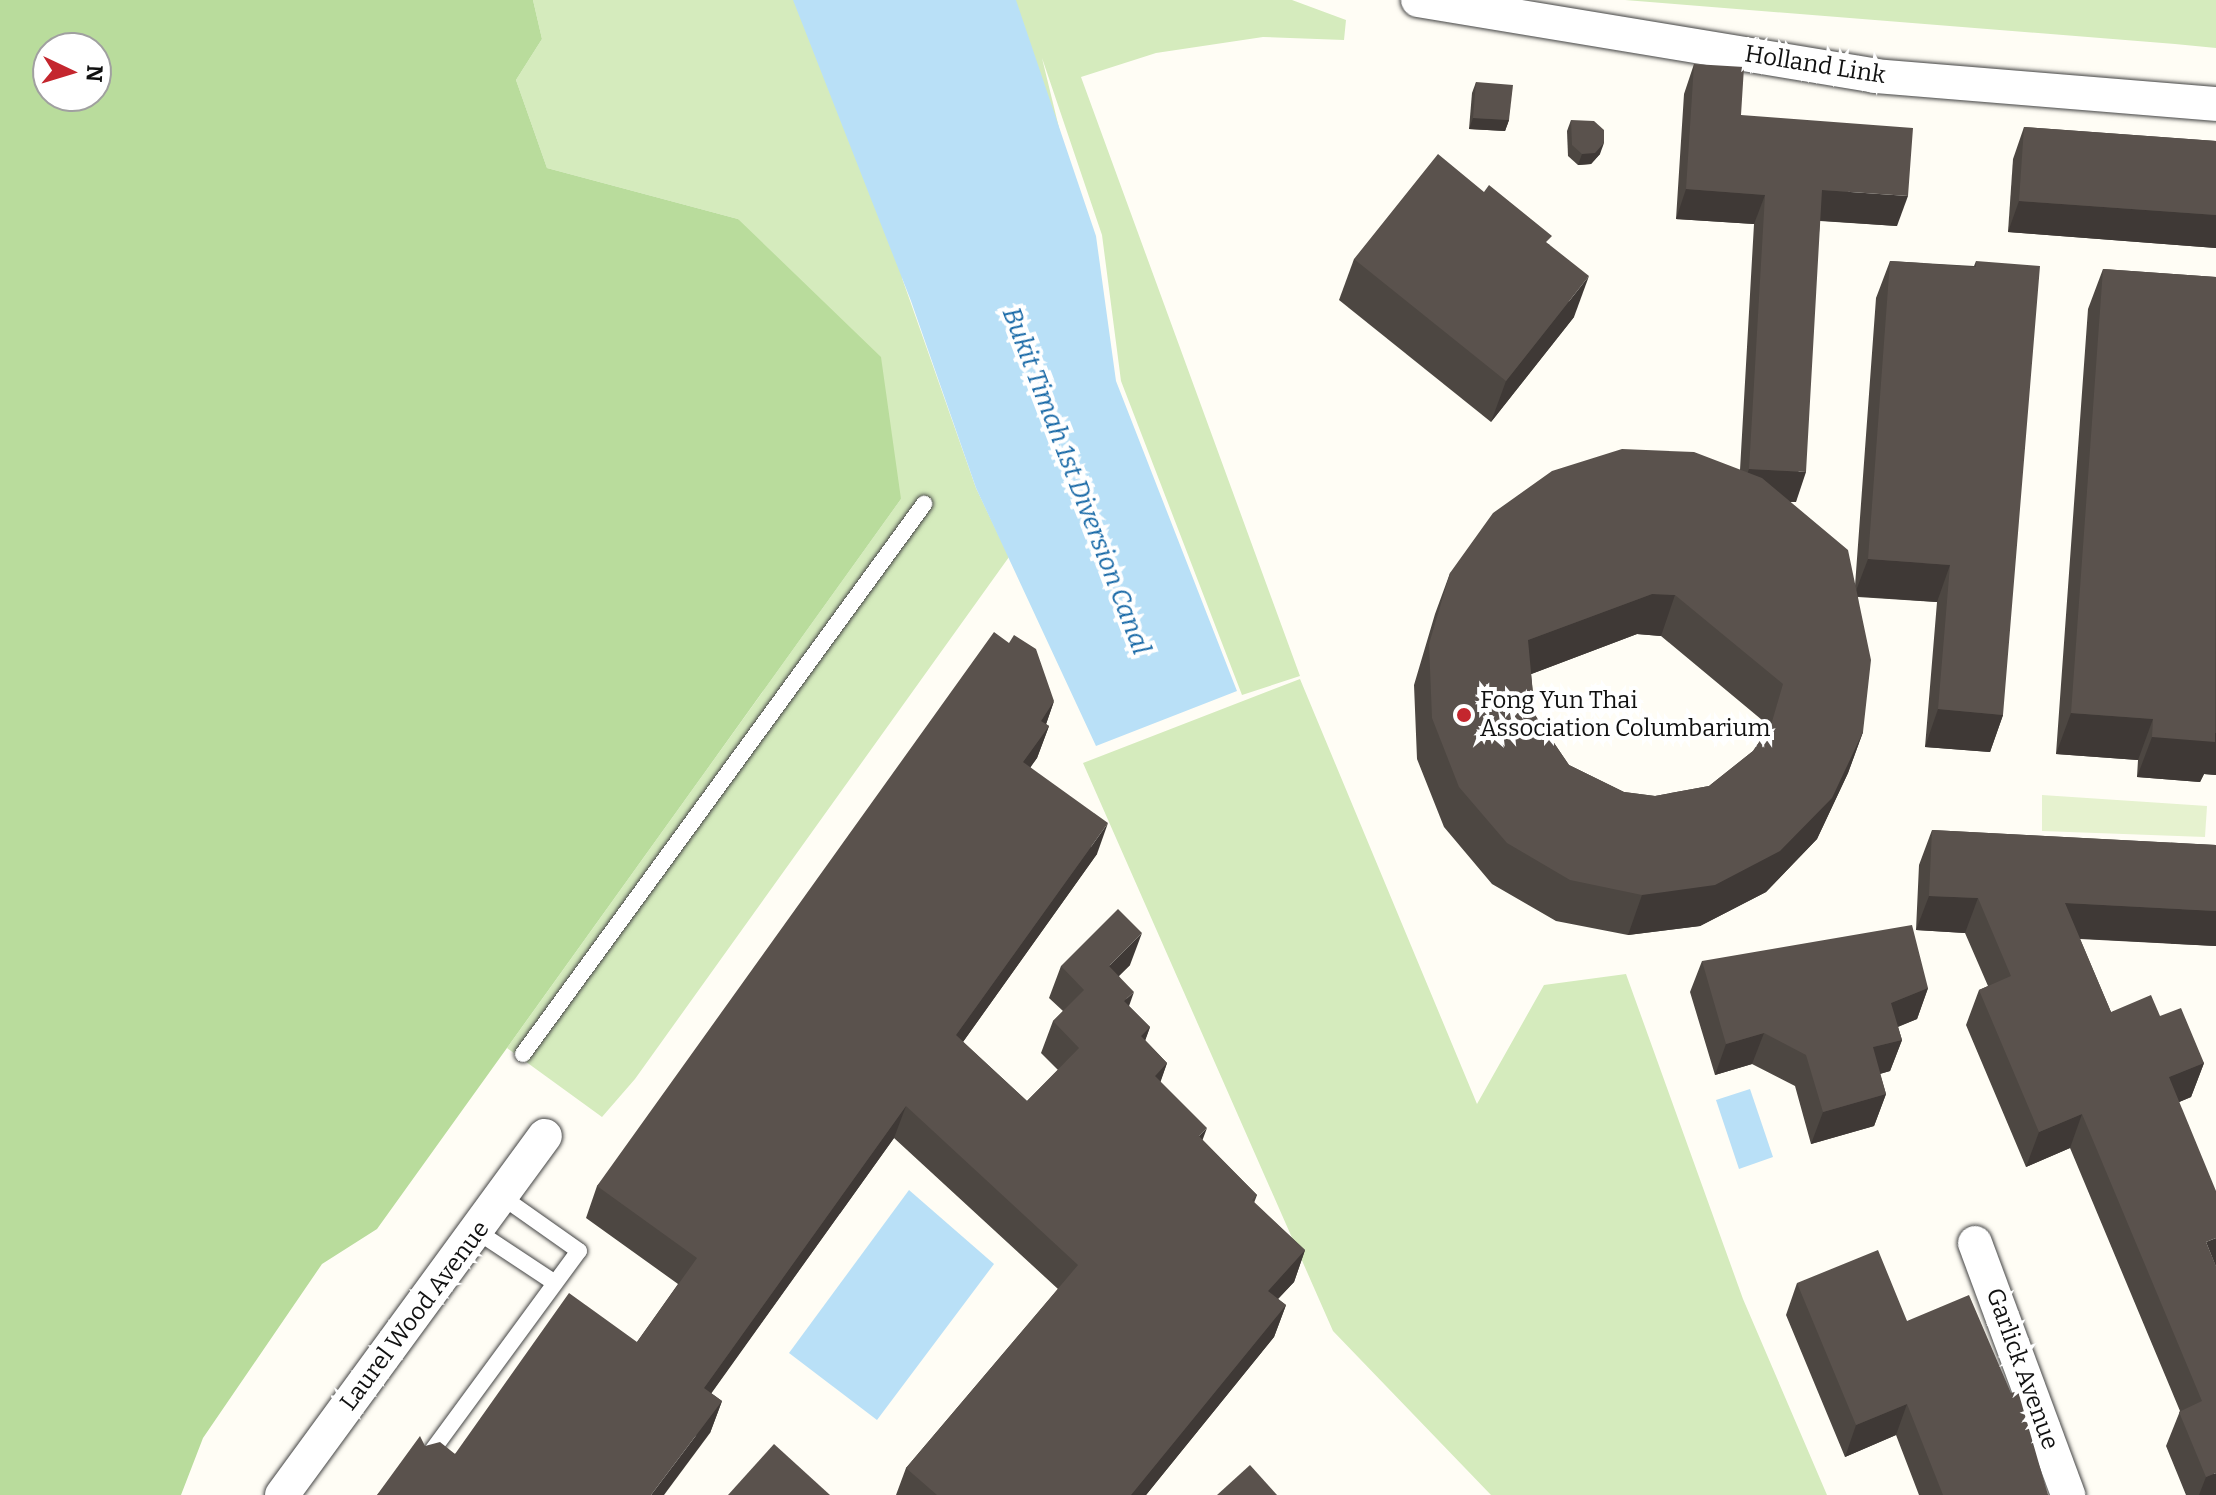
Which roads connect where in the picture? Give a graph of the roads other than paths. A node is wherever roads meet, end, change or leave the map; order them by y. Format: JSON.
{"nodes":[{"id":1,"x":1418,"y":0,"type":"edge"},
{"id":2,"x":2216,"y":104,"type":"edge"},
{"id":3,"x":924,"y":504,"type":"dead end"},
{"id":4,"x":523,"y":1054,"type":"dead end"},
{"id":5,"x":545,"y":1136,"type":"dead end"},
{"id":6,"x":504,"y":1198,"type":"junction"},
{"id":7,"x":478,"y":1232,"type":"junction"},
{"id":8,"x":1975,"y":1243,"type":"dead end"},
{"id":9,"x":555,"y":1283,"type":"junction"},
{"id":10,"x":419,"y":1468,"type":"edge"},
{"id":11,"x":282,"y":1495,"type":"edge"},
{"id":12,"x":2068,"y":1495,"type":"edge"}],
"edges":[{"from":1,"to":2,"type":"street","name":"Holland Link"},
{"from":3,"to":4,"type":"lane"},
{"from":5,"to":6,"type":"street","name":"Laurel Wood Avenue"},
{"from":6,"to":7,"type":"street","name":"Laurel Wood Avenue"},
{"from":6,"to":9,"type":"lane"},
{"from":7,"to":9,"type":"lane"},
{"from":7,"to":11,"type":"street","name":"Laurel Wood Avenue"},
{"from":8,"to":12,"type":"street","name":"Garlick Avenue"},
{"from":9,"to":10,"type":"lane"}]}
